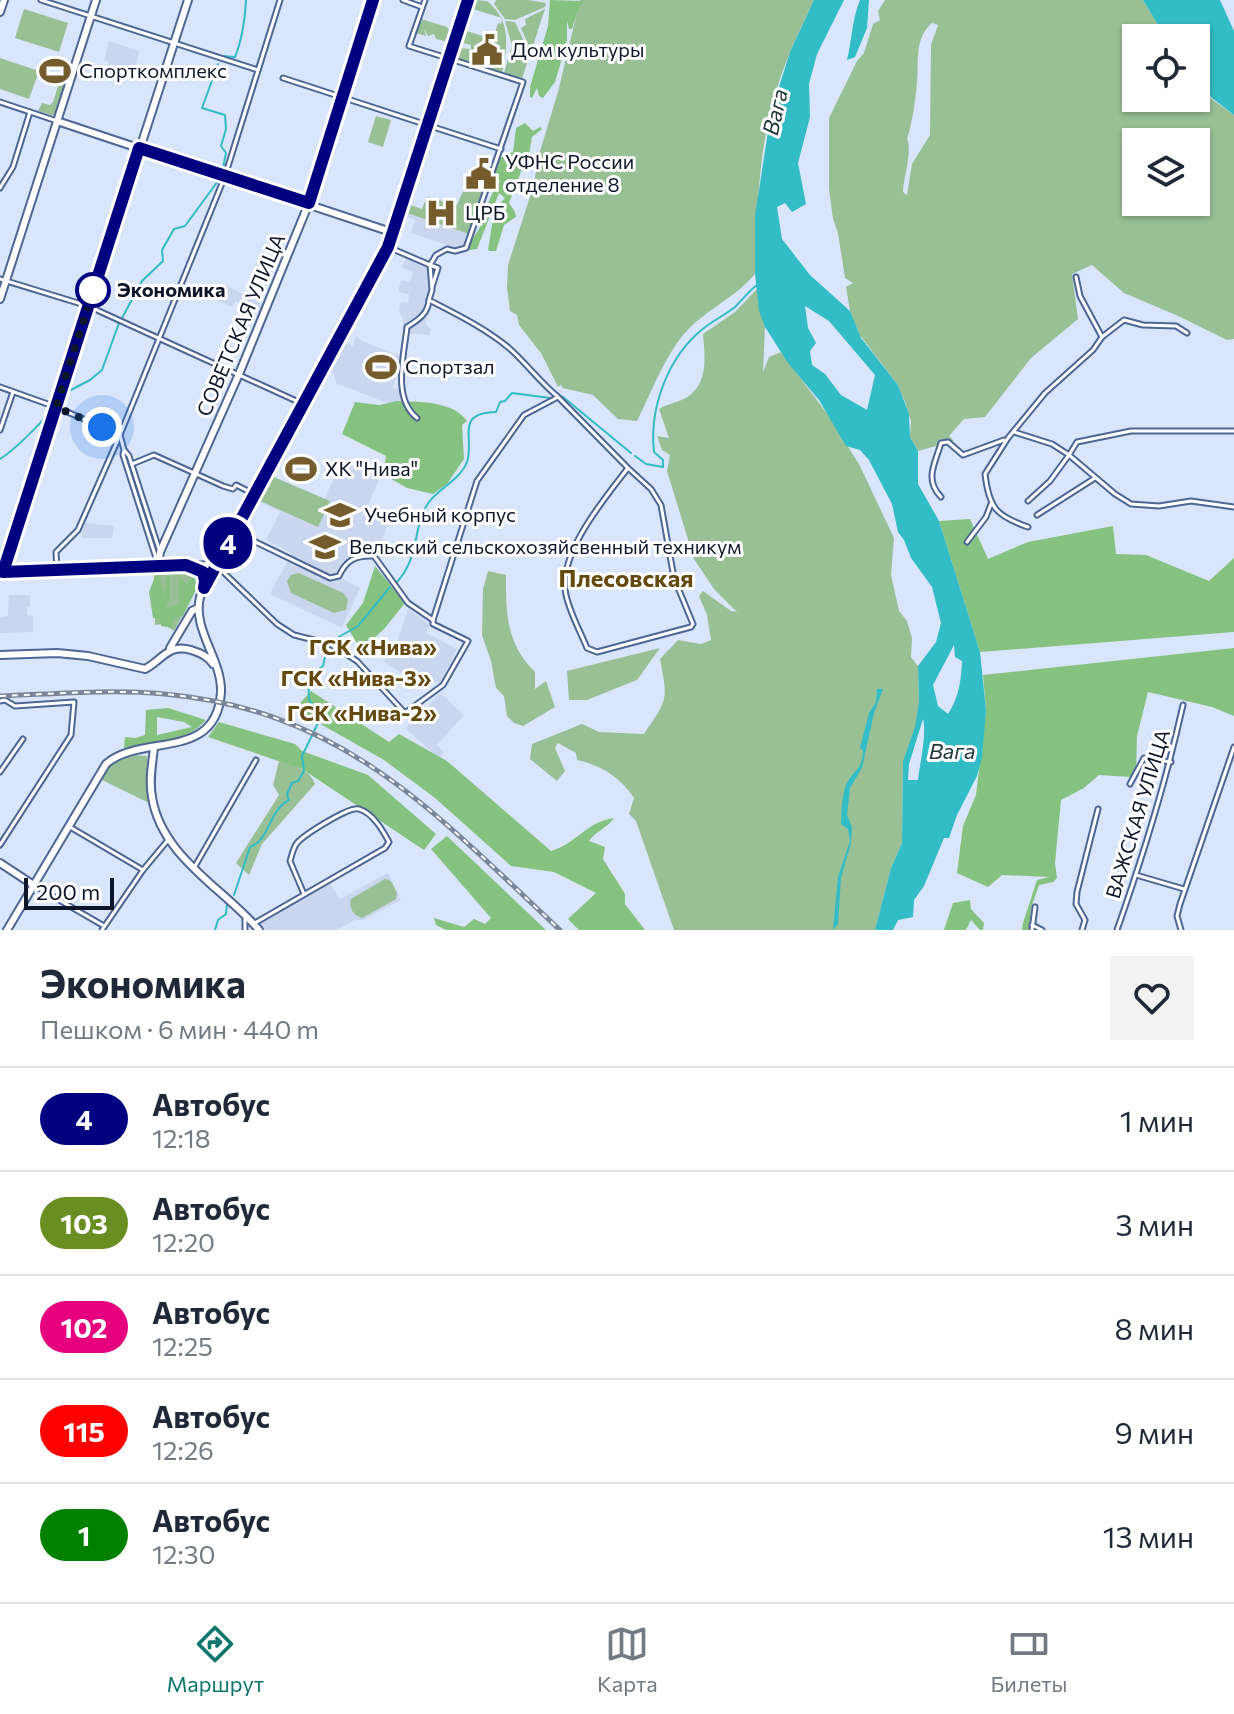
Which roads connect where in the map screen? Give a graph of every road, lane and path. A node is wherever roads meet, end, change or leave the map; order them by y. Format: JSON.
{"nodes":[{"id":1,"x":4,"y":0,"type":"edge"},
{"id":2,"x":41,"y":0,"type":"edge"},
{"id":3,"x":96,"y":0,"type":"edge"},
{"id":4,"x":188,"y":0,"type":"edge"},
{"id":5,"x":280,"y":0,"type":"edge"},
{"id":6,"x":373,"y":0,"type":"edge"},
{"id":7,"x":403,"y":0,"type":"edge"},
{"id":8,"x":425,"y":0,"type":"edge"},
{"id":9,"x":468,"y":0,"type":"edge"},
{"id":10,"x":423,"y":7,"type":"junction"},
{"id":11,"x":0,"y":12,"type":"edge"},
{"id":12,"x":90,"y":18,"type":"junction"},
{"id":13,"x":174,"y":43,"type":"junction"},
{"id":14,"x":448,"y":58,"type":"junction"},
{"id":15,"x":258,"y":70,"type":"junction"},
{"id":16,"x":283,"y":78,"type":"dead end"},
{"id":17,"x":343,"y":99,"type":"junction"},
{"id":18,"x":0,"y":102,"type":"edge"},
{"id":19,"x":30,"y":112,"type":"junction"},
{"id":20,"x":57,"y":121,"type":"junction"},
{"id":21,"x":427,"y":126,"type":"junction"},
{"id":22,"x":139,"y":148,"type":"junction"},
{"id":23,"x":501,"y":149,"type":"junction"},
{"id":24,"x":225,"y":176,"type":"junction"},
{"id":25,"x":0,"y":188,"type":"edge"},
{"id":26,"x":309,"y":203,"type":"junction"},
{"id":27,"x":394,"y":233,"type":"junction"},
{"id":28,"x":388,"y":247,"type":"junction"},
{"id":29,"x":430,"y":265,"type":"junction"},
{"id":30,"x":1076,"y":277,"type":"dead end"},
{"id":31,"x":3,"y":280,"type":"edge"},
{"id":32,"x":0,"y":299,"type":"edge"},
{"id":33,"x":429,"y":300,"type":"junction"},
{"id":34,"x":88,"y":306,"type":"junction"},
{"id":35,"x":1187,"y":333,"type":"dead end"},
{"id":36,"x":160,"y":337,"type":"junction"},
{"id":37,"x":1102,"y":337,"type":"junction"},
{"id":38,"x":239,"y":374,"type":"junction"},
{"id":39,"x":0,"y":387,"type":"edge"},
{"id":40,"x":13,"y":392,"type":"junction"},
{"id":41,"x":558,"y":397,"type":"junction"},
{"id":42,"x":303,"y":404,"type":"junction"},
{"id":43,"x":56,"y":407,"type":"junction"},
{"id":44,"x":417,"y":418,"type":"dead end"},
{"id":45,"x":0,"y":430,"type":"edge"},
{"id":46,"x":1234,"y":431,"type":"edge"},
{"id":47,"x":1014,"y":432,"type":"junction"},
{"id":48,"x":120,"y":435,"type":"junction"},
{"id":49,"x":1008,"y":438,"type":"junction"},
{"id":50,"x":124,"y":450,"type":"junction"},
{"id":51,"x":1069,"y":455,"type":"junction"},
{"id":52,"x":132,"y":464,"type":"junction"},
{"id":53,"x":628,"y":468,"type":"junction"},
{"id":54,"x":196,"y":472,"type":"junction"},
{"id":55,"x":1095,"y":478,"type":"junction"},
{"id":56,"x":254,"y":494,"type":"junction"},
{"id":57,"x":941,"y":497,"type":"dead end"},
{"id":58,"x":1028,"y":501,"type":"dead end"},
{"id":59,"x":991,"y":504,"type":"junction"},
{"id":60,"x":1234,"y":507,"type":"edge"},
{"id":61,"x":1037,"y":515,"type":"dead end"},
{"id":62,"x":1028,"y":527,"type":"dead end"},
{"id":63,"x":234,"y":532,"type":"junction"},
{"id":64,"x":967,"y":542,"type":"dead end"},
{"id":65,"x":158,"y":555,"type":"junction"},
{"id":66,"x":163,"y":565,"type":"junction"},
{"id":67,"x":186,"y":565,"type":"junction"},
{"id":68,"x":205,"y":565,"type":"junction"},
{"id":69,"x":216,"y":565,"type":"junction"},
{"id":70,"x":145,"y":566,"type":"junction"},
{"id":71,"x":57,"y":570,"type":"junction"},
{"id":72,"x":2,"y":572,"type":"edge"},
{"id":73,"x":212,"y":573,"type":"junction"},
{"id":74,"x":204,"y":588,"type":"junction"},
{"id":75,"x":198,"y":608,"type":"junction"},
{"id":76,"x":433,"y":620,"type":"junction"},
{"id":77,"x":168,"y":651,"type":"junction"},
{"id":78,"x":0,"y":655,"type":"edge"},
{"id":79,"x":217,"y":670,"type":"junction"},
{"id":80,"x":0,"y":701,"type":"edge"},
{"id":81,"x":1183,"y":705,"type":"dead end"},
{"id":82,"x":23,"y":739,"type":"dead end"},
{"id":83,"x":172,"y":745,"type":"junction"},
{"id":84,"x":1234,"y":747,"type":"edge"},
{"id":85,"x":154,"y":748,"type":"junction"},
{"id":86,"x":143,"y":750,"type":"junction"},
{"id":87,"x":153,"y":759,"type":"junction"},
{"id":88,"x":256,"y":760,"type":"dead end"},
{"id":89,"x":3,"y":762,"type":"edge"},
{"id":90,"x":1171,"y":762,"type":"junction"},
{"id":91,"x":152,"y":768,"type":"junction"},
{"id":92,"x":0,"y":772,"type":"edge"},
{"id":93,"x":1130,"y":784,"type":"dead end"},
{"id":94,"x":1098,"y":809,"type":"dead end"},
{"id":95,"x":69,"y":827,"type":"junction"},
{"id":96,"x":170,"y":839,"type":"junction"},
{"id":97,"x":0,"y":845,"type":"edge"},
{"id":98,"x":0,"y":863,"type":"edge"},
{"id":99,"x":194,"y":868,"type":"junction"},
{"id":100,"x":143,"y":870,"type":"junction"},
{"id":101,"x":1136,"y":875,"type":"junction"},
{"id":102,"x":35,"y":886,"type":"junction"},
{"id":103,"x":1184,"y":889,"type":"junction"},
{"id":104,"x":304,"y":894,"type":"junction"},
{"id":105,"x":1035,"y":907,"type":"dead end"},
{"id":106,"x":245,"y":915,"type":"junction"},
{"id":107,"x":256,"y":927,"type":"edge"},
{"id":108,"x":103,"y":928,"type":"edge"},
{"id":109,"x":1032,"y":928,"type":"edge"},
{"id":110,"x":7,"y":930,"type":"edge"},
{"id":111,"x":245,"y":930,"type":"edge"},
{"id":112,"x":1042,"y":930,"type":"edge"},
{"id":113,"x":1082,"y":930,"type":"edge"},
{"id":114,"x":1117,"y":930,"type":"edge"},
{"id":115,"x":1181,"y":930,"type":"edge"}],
"edges":[{"from":1,"to":11,"type":"main road"},
{"from":2,"to":12,"type":"street"},
{"from":3,"to":12,"type":"main road"},
{"from":4,"to":13,"type":"main road"},
{"from":5,"to":15,"type":"street"},
{"from":6,"to":17,"type":"main road","name":"СОВЕТСКАЯ УЛИЦА"},
{"from":7,"to":10,"type":"street"},
{"from":8,"to":10,"type":"street"},
{"from":9,"to":14,"type":"main road"},
{"from":10,"to":14,"type":"street"},
{"from":12,"to":13,"type":"street"},
{"from":12,"to":20,"type":"main road"},
{"from":13,"to":15,"type":"street"},
{"from":13,"to":22,"type":"main road"},
{"from":14,"to":21,"type":"main road"},
{"from":14,"to":23,"type":"street"},
{"from":15,"to":24,"type":"street"},
{"from":16,"to":17,"type":"street"},
{"from":17,"to":21,"type":"street"},
{"from":17,"to":26,"type":"main road","name":"СОВЕТСКАЯ УЛИЦА"},
{"from":18,"to":19,"type":"street"},
{"from":19,"to":20,"type":"street"},
{"from":19,"to":25,"type":"street"},
{"from":20,"to":22,"type":"main road"},
{"from":20,"to":31,"type":"main road"},
{"from":21,"to":23,"type":"street"},
{"from":21,"to":27,"type":"main road"},
{"from":22,"to":24,"type":"main road"},
{"from":22,"to":34,"type":"main road"},
{"from":23,"to":29,"type":"street"},
{"from":24,"to":26,"type":"main road"},
{"from":24,"to":36,"type":"street"},
{"from":26,"to":27,"type":"main road"},
{"from":26,"to":38,"type":"main road","name":"СОВЕТСКАЯ УЛИЦА"},
{"from":27,"to":28,"type":"main road"},
{"from":28,"to":29,"type":"street"},
{"from":28,"to":42,"type":"main road"},
{"from":29,"to":33,"type":"street"},
{"from":30,"to":37,"type":"street"},
{"from":31,"to":32,"type":"main road"},
{"from":31,"to":34,"type":"street"},
{"from":33,"to":41,"type":"street"},
{"from":33,"to":44,"type":"street"},
{"from":34,"to":36,"type":"street"},
{"from":34,"to":43,"type":"main road"},
{"from":35,"to":37,"type":"street"},
{"from":36,"to":38,"type":"street"},
{"from":36,"to":48,"type":"street"},
{"from":37,"to":47,"type":"street"},
{"from":38,"to":42,"type":"street"},
{"from":38,"to":54,"type":"main road","name":"СОВЕТСКАЯ УЛИЦА"},
{"from":39,"to":40,"type":"street"},
{"from":40,"to":43,"type":"street"},
{"from":40,"to":45,"type":"street"},
{"from":41,"to":53,"type":"street"},
{"from":41,"to":76,"type":"street"},
{"from":42,"to":56,"type":"main road"},
{"from":43,"to":48,"type":"street"},
{"from":43,"to":72,"type":"main road"},
{"from":46,"to":51,"type":"street"},
{"from":47,"to":49,"type":"street"},
{"from":47,"to":51,"type":"street"},
{"from":48,"to":50,"type":"street"},
{"from":48,"to":71,"type":"street"},
{"from":49,"to":57,"type":"street"},
{"from":49,"to":59,"type":"street"},
{"from":50,"to":52,"type":"street"},
{"from":50,"to":65,"type":"street"},
{"from":51,"to":55,"type":"street"},
{"from":51,"to":58,"type":"street"},
{"from":52,"to":54,"type":"street"},
{"from":52,"to":65,"type":"street"},
{"from":53,"to":53,"type":"street"},
{"from":54,"to":56,"type":"street"},
{"from":54,"to":65,"type":"main road","name":"СОВЕТСКАЯ УЛИЦА"},
{"from":55,"to":60,"type":"street"},
{"from":55,"to":61,"type":"street"},
{"from":56,"to":63,"type":"main road"},
{"from":59,"to":62,"type":"street"},
{"from":59,"to":64,"type":"street"},
{"from":63,"to":69,"type":"main road"},
{"from":63,"to":76,"type":"street"},
{"from":65,"to":66,"type":"main road"},
{"from":65,"to":70,"type":"main road"},
{"from":66,"to":67,"type":"main road"},
{"from":66,"to":70,"type":"main road"},
{"from":67,"to":68,"type":"main road"},
{"from":67,"to":74,"type":"main road"},
{"from":68,"to":69,"type":"main road"},
{"from":68,"to":73,"type":"main road"},
{"from":69,"to":73,"type":"main road"},
{"from":69,"to":76,"type":"street"},
{"from":70,"to":71,"type":"main road"},
{"from":71,"to":72,"type":"main road"},
{"from":73,"to":74,"type":"main road"},
{"from":74,"to":75,"type":"main road"},
{"from":75,"to":77,"type":"main road"},
{"from":75,"to":79,"type":"main road"},
{"from":77,"to":78,"type":"main road"},
{"from":77,"to":79,"type":"main road"},
{"from":79,"to":83,"type":"main road"},
{"from":80,"to":97,"type":"street"},
{"from":81,"to":90,"type":"street","name":"ВАЖСКАЯ УЛИЦА"},
{"from":82,"to":89,"type":"street"},
{"from":83,"to":85,"type":"main road"},
{"from":83,"to":91,"type":"main road"},
{"from":84,"to":103,"type":"street"},
{"from":85,"to":86,"type":"main road"},
{"from":85,"to":87,"type":"main road"},
{"from":86,"to":87,"type":"main road"},
{"from":86,"to":95,"type":"main road"},
{"from":87,"to":91,"type":"main road"},
{"from":88,"to":99,"type":"street"},
{"from":89,"to":92,"type":"street"},
{"from":90,"to":93,"type":"street"},
{"from":90,"to":101,"type":"street","name":"ВАЖСКАЯ УЛИЦА"},
{"from":91,"to":96,"type":"main road"},
{"from":94,"to":113,"type":"street"},
{"from":95,"to":100,"type":"street"},
{"from":95,"to":102,"type":"main road"},
{"from":96,"to":99,"type":"main road"},
{"from":96,"to":100,"type":"street"},
{"from":98,"to":102,"type":"main road"},
{"from":99,"to":106,"type":"main road"},
{"from":100,"to":108,"type":"street"},
{"from":101,"to":103,"type":"street"},
{"from":101,"to":114,"type":"street","name":"ВАЖСКАЯ УЛИЦА"},
{"from":102,"to":108,"type":"street"},
{"from":102,"to":110,"type":"main road"},
{"from":103,"to":115,"type":"street"},
{"from":104,"to":104,"type":"street"},
{"from":104,"to":107,"type":"street"},
{"from":105,"to":109,"type":"street"},
{"from":106,"to":107,"type":"main road"},
{"from":106,"to":111,"type":"street"},
{"from":109,"to":112,"type":"street"}]}
